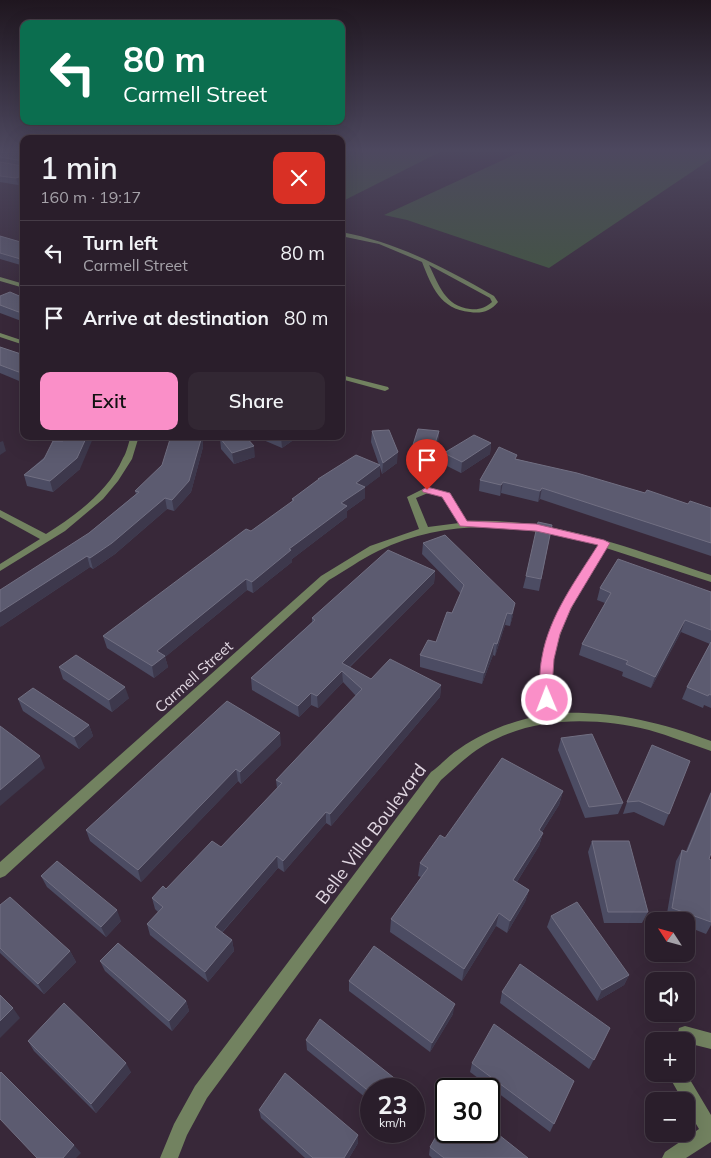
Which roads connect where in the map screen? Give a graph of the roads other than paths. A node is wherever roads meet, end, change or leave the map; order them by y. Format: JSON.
{"nodes":[{"id":1,"x":345,"y":235,"type":"edge"},
{"id":2,"x":425,"y":262,"type":"junction"},
{"id":3,"x":0,"y":279,"type":"edge"},
{"id":4,"x":20,"y":285,"type":"edge"},
{"id":5,"x":0,"y":335,"type":"edge"},
{"id":6,"x":20,"y":342,"type":"edge"},
{"id":7,"x":345,"y":378,"type":"edge"},
{"id":8,"x":385,"y":388,"type":"dead end"},
{"id":9,"x":133,"y":440,"type":"edge"},
{"id":10,"x":0,"y":513,"type":"edge"},
{"id":11,"x":464,"y":524,"type":"junction"},
{"id":12,"x":424,"y":530,"type":"junction"},
{"id":13,"x":46,"y":538,"type":"junction"},
{"id":14,"x":604,"y":543,"type":"junction"},
{"id":15,"x":0,"y":568,"type":"edge"},
{"id":16,"x":711,"y":579,"type":"edge"},
{"id":17,"x":550,"y":718,"type":"junction"},
{"id":18,"x":711,"y":746,"type":"edge"},
{"id":19,"x":0,"y":871,"type":"edge"},
{"id":20,"x":695,"y":1037,"type":"edge"},
{"id":21,"x":711,"y":1041,"type":"edge"},
{"id":22,"x":680,"y":1082,"type":"edge"},
{"id":23,"x":711,"y":1132,"type":"edge"},
{"id":24,"x":169,"y":1158,"type":"edge"},
{"id":25,"x":671,"y":1158,"type":"edge"}],
"edges":[{"from":1,"to":2,"type":"street"},
{"from":2,"to":2,"type":"street"},
{"from":3,"to":4,"type":"street"},
{"from":5,"to":6,"type":"street"},
{"from":7,"to":8,"type":"street"},
{"from":9,"to":13,"type":"street"},
{"from":10,"to":13,"type":"street"},
{"from":11,"to":12,"type":"street","name":"Carmell Street"},
{"from":11,"to":12,"type":"street"},
{"from":11,"to":14,"type":"street","name":"Carmell Street"},
{"from":12,"to":19,"type":"street","name":"Carmell Street"},
{"from":13,"to":15,"type":"street"},
{"from":14,"to":16,"type":"street","name":"Carmell Street"},
{"from":14,"to":17,"type":"street"},
{"from":17,"to":18,"type":"street","name":"Belle Villa Boulevard"},
{"from":17,"to":24,"type":"street","name":"Belle Villa Boulevard"},
{"from":20,"to":21,"type":"street"},
{"from":22,"to":23,"type":"street"},
{"from":23,"to":25,"type":"street"}]}
